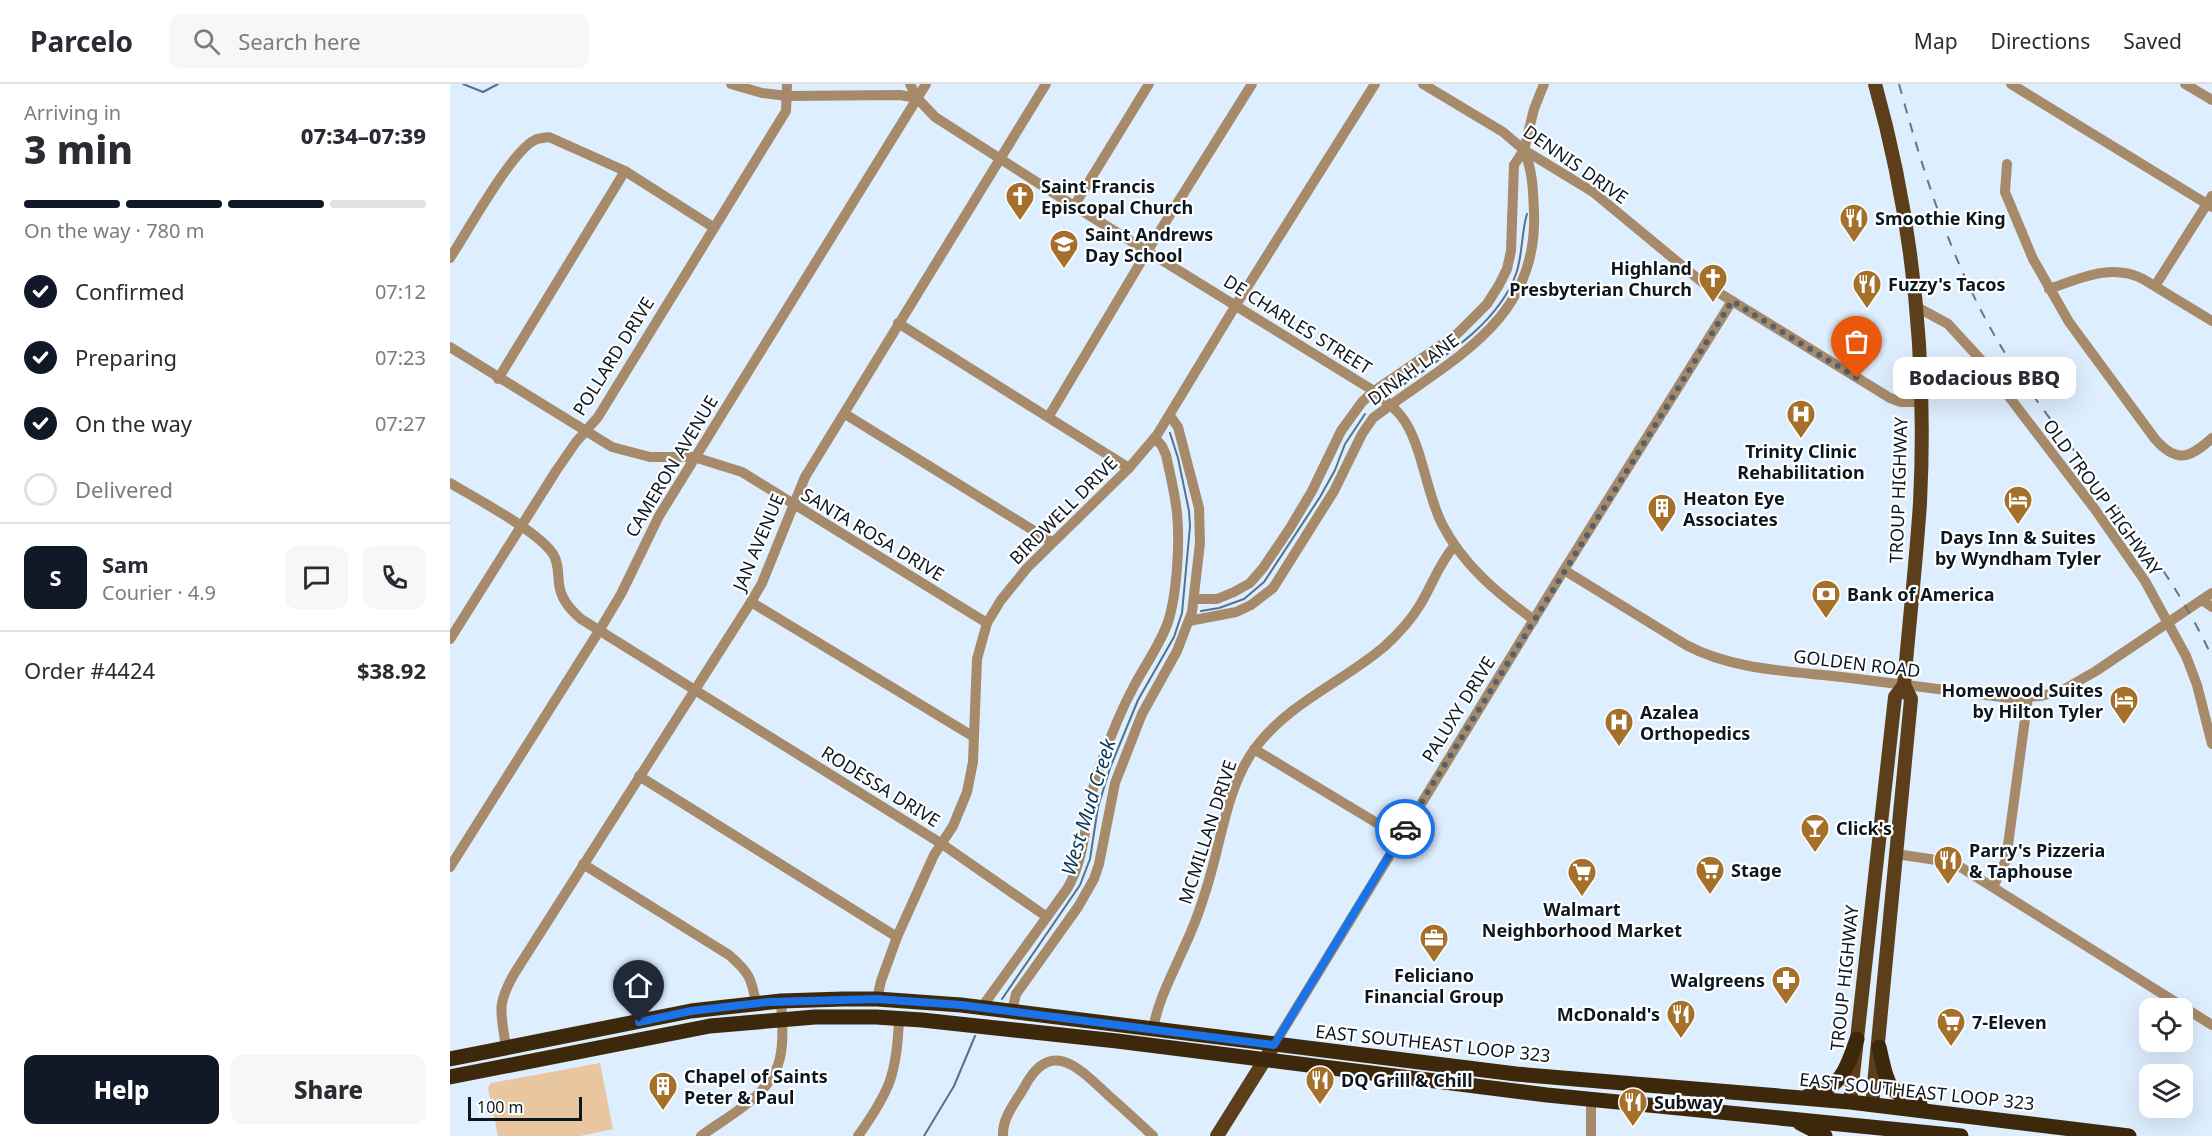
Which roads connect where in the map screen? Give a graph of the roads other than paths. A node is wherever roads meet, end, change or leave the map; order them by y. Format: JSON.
{"nodes":[{"id":1,"x":731,"y":84,"type":"edge"},
{"id":2,"x":787,"y":84,"type":"edge"},
{"id":3,"x":910,"y":84,"type":"edge"},
{"id":4,"x":926,"y":84,"type":"edge"},
{"id":5,"x":1046,"y":84,"type":"edge"},
{"id":6,"x":1149,"y":84,"type":"edge"},
{"id":7,"x":1252,"y":84,"type":"edge"},
{"id":8,"x":1375,"y":84,"type":"edge"},
{"id":9,"x":1423,"y":84,"type":"edge"},
{"id":10,"x":1544,"y":84,"type":"edge"},
{"id":11,"x":1875,"y":84,"type":"edge"},
{"id":12,"x":2011,"y":84,"type":"edge"},
{"id":13,"x":2185,"y":84,"type":"edge"},
{"id":14,"x":788,"y":96,"type":"junction"},
{"id":15,"x":917,"y":98,"type":"junction"},
{"id":16,"x":2212,"y":100,"type":"edge"},
{"id":17,"x":1524,"y":150,"type":"junction"},
{"id":18,"x":1000,"y":159,"type":"junction"},
{"id":19,"x":2007,"y":164,"type":"dead end"},
{"id":20,"x":625,"y":171,"type":"junction"},
{"id":21,"x":2210,"y":202,"type":"edge"},
{"id":22,"x":1074,"y":206,"type":"junction"},
{"id":23,"x":713,"y":227,"type":"junction"},
{"id":24,"x":1148,"y":250,"type":"junction"},
{"id":25,"x":450,"y":258,"type":"edge"},
{"id":26,"x":2155,"y":286,"type":"junction"},
{"id":27,"x":2049,"y":289,"type":"junction"},
{"id":28,"x":1732,"y":301,"type":"junction"},
{"id":29,"x":1236,"y":304,"type":"junction"},
{"id":30,"x":1915,"y":306,"type":"junction"},
{"id":31,"x":2212,"y":321,"type":"edge"},
{"id":32,"x":898,"y":323,"type":"junction"},
{"id":33,"x":450,"y":348,"type":"edge"},
{"id":34,"x":498,"y":379,"type":"junction"},
{"id":35,"x":1374,"y":391,"type":"junction"},
{"id":36,"x":1921,"y":402,"type":"junction"},
{"id":37,"x":1389,"y":405,"type":"junction"},
{"id":38,"x":845,"y":414,"type":"junction"},
{"id":39,"x":1049,"y":416,"type":"junction"},
{"id":40,"x":1170,"y":416,"type":"junction"},
{"id":41,"x":585,"y":431,"type":"junction"},
{"id":42,"x":1155,"y":438,"type":"junction"},
{"id":43,"x":2212,"y":438,"type":"edge"},
{"id":44,"x":694,"y":457,"type":"junction"},
{"id":45,"x":1129,"y":468,"type":"junction"},
{"id":46,"x":450,"y":483,"type":"edge"},
{"id":47,"x":792,"y":504,"type":"junction"},
{"id":48,"x":520,"y":526,"type":"junction"},
{"id":49,"x":1052,"y":542,"type":"junction"},
{"id":50,"x":1454,"y":546,"type":"junction"},
{"id":51,"x":1564,"y":570,"type":"junction"},
{"id":52,"x":2212,"y":593,"type":"edge"},
{"id":53,"x":2154,"y":596,"type":"junction"},
{"id":54,"x":1194,"y":599,"type":"junction"},
{"id":55,"x":2202,"y":600,"type":"junction"},
{"id":56,"x":751,"y":602,"type":"junction"},
{"id":57,"x":2212,"y":607,"type":"edge"},
{"id":58,"x":2183,"y":612,"type":"junction"},
{"id":59,"x":450,"y":615,"type":"edge"},
{"id":60,"x":1533,"y":620,"type":"junction"},
{"id":61,"x":1189,"y":621,"type":"junction"},
{"id":62,"x":2168,"y":621,"type":"junction"},
{"id":63,"x":461,"y":622,"type":"junction"},
{"id":64,"x":987,"y":623,"type":"junction"},
{"id":65,"x":599,"y":631,"type":"junction"},
{"id":66,"x":450,"y":639,"type":"edge"},
{"id":67,"x":1904,"y":685,"type":"junction"},
{"id":68,"x":694,"y":688,"type":"junction"},
{"id":69,"x":2028,"y":697,"type":"junction"},
{"id":70,"x":974,"y":737,"type":"junction"},
{"id":71,"x":2212,"y":744,"type":"edge"},
{"id":72,"x":1254,"y":749,"type":"junction"},
{"id":73,"x":639,"y":776,"type":"junction"},
{"id":74,"x":1400,"y":837,"type":"junction"},
{"id":75,"x":942,"y":844,"type":"junction"},
{"id":76,"x":1896,"y":854,"type":"junction"},
{"id":77,"x":583,"y":864,"type":"junction"},
{"id":78,"x":450,"y":867,"type":"edge"},
{"id":79,"x":1993,"y":887,"type":"junction"},
{"id":80,"x":1047,"y":917,"type":"junction"},
{"id":81,"x":897,"y":937,"type":"junction"},
{"id":82,"x":877,"y":999,"type":"junction"},
{"id":83,"x":781,"y":1001,"type":"junction"},
{"id":84,"x":756,"y":1004,"type":"junction"},
{"id":85,"x":982,"y":1007,"type":"junction"},
{"id":86,"x":1012,"y":1011,"type":"junction"},
{"id":87,"x":684,"y":1013,"type":"junction"},
{"id":88,"x":899,"y":1018,"type":"junction"},
{"id":89,"x":782,"y":1019,"type":"junction"},
{"id":90,"x":2212,"y":1025,"type":"edge"},
{"id":91,"x":1153,"y":1029,"type":"junction"},
{"id":92,"x":1857,"y":1039,"type":"junction"},
{"id":93,"x":506,"y":1047,"type":"junction"},
{"id":94,"x":1879,"y":1047,"type":"junction"},
{"id":95,"x":1270,"y":1051,"type":"junction"},
{"id":96,"x":467,"y":1055,"type":"junction"},
{"id":97,"x":551,"y":1056,"type":"junction"},
{"id":98,"x":450,"y":1059,"type":"edge"},
{"id":99,"x":450,"y":1064,"type":"edge"},
{"id":100,"x":450,"y":1077,"type":"edge"},
{"id":101,"x":1591,"y":1098,"type":"junction"},
{"id":102,"x":1800,"y":1098,"type":"junction"},
{"id":103,"x":1850,"y":1102,"type":"junction"},
{"id":104,"x":1872,"y":1105,"type":"junction"},
{"id":105,"x":1943,"y":1112,"type":"junction"},
{"id":106,"x":1790,"y":1118,"type":"junction"},
{"id":107,"x":1847,"y":1130,"type":"edge"},
{"id":108,"x":1870,"y":1131,"type":"edge"},
{"id":109,"x":1915,"y":1134,"type":"edge"},
{"id":110,"x":701,"y":1136,"type":"edge"},
{"id":111,"x":858,"y":1136,"type":"edge"},
{"id":112,"x":1003,"y":1136,"type":"edge"},
{"id":113,"x":1153,"y":1136,"type":"edge"},
{"id":114,"x":1217,"y":1136,"type":"edge"},
{"id":115,"x":1591,"y":1136,"type":"edge"},
{"id":116,"x":1825,"y":1136,"type":"edge"},
{"id":117,"x":1960,"y":1136,"type":"edge"},
{"id":118,"x":2129,"y":1136,"type":"edge"}],
"edges":[{"from":1,"to":14,"type":"street"},
{"from":2,"to":14,"type":"street","name":"POLLARD DRIVE"},
{"from":3,"to":15,"type":"street","name":"DE CHARLES STREET"},
{"from":4,"to":15,"type":"street","name":"CAMERON AVENUE"},
{"from":5,"to":18,"type":"street","name":"JAN AVENUE"},
{"from":6,"to":22,"type":"street"},
{"from":7,"to":24,"type":"street"},
{"from":8,"to":29,"type":"street","name":"BIRDWELL DRIVE"},
{"from":9,"to":17,"type":"street","name":"DENNIS DRIVE"},
{"from":10,"to":17,"type":"street","name":"DINAH LANE"},
{"from":11,"to":30,"type":"main road","name":"TROUP HIGHWAY"},
{"from":12,"to":21,"type":"street"},
{"from":13,"to":16,"type":"street"},
{"from":14,"to":15,"type":"street"},
{"from":14,"to":23,"type":"street","name":"POLLARD DRIVE"},
{"from":15,"to":18,"type":"street","name":"DE CHARLES STREET"},
{"from":15,"to":44,"type":"street","name":"CAMERON AVENUE"},
{"from":17,"to":28,"type":"street","name":"DENNIS DRIVE"},
{"from":17,"to":35,"type":"street","name":"DINAH LANE"},
{"from":17,"to":37,"type":"street","name":"DINAH LANE"},
{"from":18,"to":22,"type":"street","name":"DE CHARLES STREET"},
{"from":18,"to":32,"type":"street","name":"JAN AVENUE"},
{"from":19,"to":27,"type":"street"},
{"from":20,"to":23,"type":"street"},
{"from":20,"to":25,"type":"street"},
{"from":20,"to":34,"type":"street"},
{"from":21,"to":26,"type":"street"},
{"from":22,"to":24,"type":"street","name":"DE CHARLES STREET"},
{"from":23,"to":41,"type":"street","name":"POLLARD DRIVE"},
{"from":24,"to":29,"type":"street","name":"DE CHARLES STREET"},
{"from":24,"to":39,"type":"street"},
{"from":26,"to":27,"type":"street"},
{"from":26,"to":31,"type":"street"},
{"from":27,"to":43,"type":"street"},
{"from":28,"to":36,"type":"street","name":"DENNIS DRIVE"},
{"from":28,"to":51,"type":"street","name":"PALUXY DRIVE"},
{"from":29,"to":35,"type":"street","name":"DE CHARLES STREET"},
{"from":29,"to":40,"type":"street","name":"BIRDWELL DRIVE"},
{"from":30,"to":36,"type":"main road","name":"TROUP HIGHWAY"},
{"from":30,"to":53,"type":"street","name":"OLD TROUP HIGHWAY"},
{"from":32,"to":38,"type":"street","name":"JAN AVENUE"},
{"from":32,"to":39,"type":"street"},
{"from":33,"to":34,"type":"street","name":"SANTA ROSA DRIVE"},
{"from":34,"to":41,"type":"street","name":"SANTA ROSA DRIVE"},
{"from":35,"to":37,"type":"street","name":"DE CHARLES STREET"},
{"from":35,"to":54,"type":"street","name":"DINAH LANE"},
{"from":36,"to":67,"type":"main road","name":"TROUP HIGHWAY"},
{"from":37,"to":50,"type":"street","name":"DE CHARLES STREET"},
{"from":37,"to":61,"type":"street","name":"DINAH LANE"},
{"from":38,"to":47,"type":"street","name":"JAN AVENUE"},
{"from":38,"to":49,"type":"street"},
{"from":39,"to":45,"type":"street"},
{"from":40,"to":42,"type":"street","name":"BIRDWELL DRIVE"},
{"from":40,"to":54,"type":"street"},
{"from":41,"to":44,"type":"street","name":"SANTA ROSA DRIVE"},
{"from":41,"to":48,"type":"street","name":"POLLARD DRIVE"},
{"from":42,"to":45,"type":"street","name":"BIRDWELL DRIVE"},
{"from":42,"to":80,"type":"street"},
{"from":44,"to":47,"type":"street","name":"SANTA ROSA DRIVE"},
{"from":44,"to":65,"type":"street","name":"CAMERON AVENUE"},
{"from":45,"to":49,"type":"street","name":"BIRDWELL DRIVE"},
{"from":46,"to":48,"type":"street","name":"RODESSA DRIVE"},
{"from":47,"to":56,"type":"street","name":"JAN AVENUE"},
{"from":47,"to":64,"type":"street","name":"SANTA ROSA DRIVE"},
{"from":48,"to":63,"type":"street","name":"POLLARD DRIVE"},
{"from":48,"to":65,"type":"street","name":"RODESSA DRIVE"},
{"from":49,"to":64,"type":"street","name":"BIRDWELL DRIVE"},
{"from":50,"to":60,"type":"street","name":"DE CHARLES STREET"},
{"from":50,"to":72,"type":"street","name":"MCMILLAN DRIVE"},
{"from":51,"to":60,"type":"street","name":"PALUXY DRIVE"},
{"from":51,"to":67,"type":"street","name":"GOLDEN ROAD"},
{"from":52,"to":55,"type":"street","name":"GOLDEN ROAD"},
{"from":53,"to":58,"type":"street"},
{"from":53,"to":62,"type":"street","name":"OLD TROUP HIGHWAY"},
{"from":54,"to":61,"type":"street"},
{"from":55,"to":57,"type":"street"},
{"from":55,"to":58,"type":"street","name":"GOLDEN ROAD"},
{"from":56,"to":68,"type":"street","name":"JAN AVENUE"},
{"from":56,"to":70,"type":"street"},
{"from":58,"to":62,"type":"street","name":"GOLDEN ROAD"},
{"from":59,"to":63,"type":"street"},
{"from":60,"to":74,"type":"street","name":"PALUXY DRIVE"},
{"from":61,"to":86,"type":"street"},
{"from":62,"to":69,"type":"street","name":"GOLDEN ROAD"},
{"from":62,"to":71,"type":"street","name":"OLD TROUP HIGHWAY"},
{"from":63,"to":66,"type":"street","name":"POLLARD DRIVE"},
{"from":64,"to":70,"type":"street","name":"BIRDWELL DRIVE"},
{"from":65,"to":68,"type":"street","name":"RODESSA DRIVE"},
{"from":65,"to":78,"type":"street","name":"CAMERON AVENUE"},
{"from":67,"to":69,"type":"street","name":"GOLDEN ROAD"},
{"from":67,"to":76,"type":"main road","name":"TROUP HIGHWAY"},
{"from":67,"to":92,"type":"main road","name":"TROUP HIGHWAY"},
{"from":68,"to":73,"type":"street","name":"JAN AVENUE"},
{"from":68,"to":75,"type":"street","name":"RODESSA DRIVE"},
{"from":69,"to":79,"type":"street"},
{"from":70,"to":75,"type":"street","name":"BIRDWELL DRIVE"},
{"from":72,"to":74,"type":"street"},
{"from":72,"to":91,"type":"street","name":"MCMILLAN DRIVE"},
{"from":73,"to":77,"type":"street","name":"JAN AVENUE"},
{"from":73,"to":81,"type":"street"},
{"from":74,"to":95,"type":"street","name":"PALUXY DRIVE"},
{"from":75,"to":80,"type":"street","name":"RODESSA DRIVE"},
{"from":75,"to":81,"type":"street","name":"BIRDWELL DRIVE"},
{"from":76,"to":79,"type":"street"},
{"from":76,"to":94,"type":"main road","name":"TROUP HIGHWAY"},
{"from":77,"to":84,"type":"street"},
{"from":77,"to":93,"type":"street","name":"JAN AVENUE"},
{"from":79,"to":90,"type":"street"},
{"from":80,"to":85,"type":"street"},
{"from":81,"to":82,"type":"street","name":"BIRDWELL DRIVE"},
{"from":82,"to":83,"type":"highway","name":"EAST SOUTHEAST LOOP 323"},
{"from":82,"to":85,"type":"highway","name":"EAST SOUTHEAST LOOP 323"},
{"from":83,"to":84,"type":"highway","name":"EAST SOUTHEAST LOOP 323"},
{"from":83,"to":89,"type":"street"},
{"from":84,"to":87,"type":"highway","name":"EAST SOUTHEAST LOOP 323"},
{"from":85,"to":86,"type":"highway","name":"EAST SOUTHEAST LOOP 323"},
{"from":86,"to":91,"type":"highway","name":"EAST SOUTHEAST LOOP 323"},
{"from":87,"to":93,"type":"highway","name":"EAST SOUTHEAST LOOP 323"},
{"from":87,"to":97,"type":"highway"},
{"from":88,"to":89,"type":"highway","name":"EAST SOUTHEAST LOOP 323"},
{"from":88,"to":95,"type":"highway","name":"EAST SOUTHEAST LOOP 323"},
{"from":88,"to":111,"type":"street"},
{"from":89,"to":97,"type":"highway","name":"EAST SOUTHEAST LOOP 323"},
{"from":89,"to":110,"type":"street"},
{"from":91,"to":95,"type":"highway","name":"EAST SOUTHEAST LOOP 323"},
{"from":92,"to":102,"type":"highway"},
{"from":92,"to":103,"type":"main road","name":"TROUP HIGHWAY"},
{"from":93,"to":96,"type":"highway","name":"EAST SOUTHEAST LOOP 323"},
{"from":94,"to":104,"type":"main road","name":"TROUP HIGHWAY"},
{"from":94,"to":105,"type":"highway"},
{"from":95,"to":101,"type":"highway","name":"EAST SOUTHEAST LOOP 323"},
{"from":95,"to":102,"type":"highway","name":"EAST SOUTHEAST LOOP 323"},
{"from":95,"to":114,"type":"main road","name":"PALUXY DRIVE"},
{"from":96,"to":98,"type":"highway","name":"EAST SOUTHEAST LOOP 323"},
{"from":96,"to":99,"type":"highway"},
{"from":97,"to":100,"type":"highway","name":"EAST SOUTHEAST LOOP 323"},
{"from":101,"to":106,"type":"highway","name":"EAST SOUTHEAST LOOP 323"},
{"from":101,"to":115,"type":"street"},
{"from":102,"to":103,"type":"highway","name":"EAST SOUTHEAST LOOP 323"},
{"from":103,"to":104,"type":"highway","name":"EAST SOUTHEAST LOOP 323"},
{"from":103,"to":107,"type":"highway","name":"TROUP HIGHWAY"},
{"from":104,"to":105,"type":"highway","name":"EAST SOUTHEAST LOOP 323"},
{"from":104,"to":108,"type":"highway","name":"TROUP HIGHWAY"},
{"from":105,"to":118,"type":"highway","name":"EAST SOUTHEAST LOOP 323"},
{"from":106,"to":107,"type":"highway","name":"EAST SOUTHEAST LOOP 323"},
{"from":106,"to":116,"type":"highway"},
{"from":107,"to":108,"type":"highway","name":"EAST SOUTHEAST LOOP 323"},
{"from":108,"to":109,"type":"highway","name":"EAST SOUTHEAST LOOP 323"},
{"from":109,"to":117,"type":"highway","name":"EAST SOUTHEAST LOOP 323"},
{"from":112,"to":113,"type":"street"}]}
